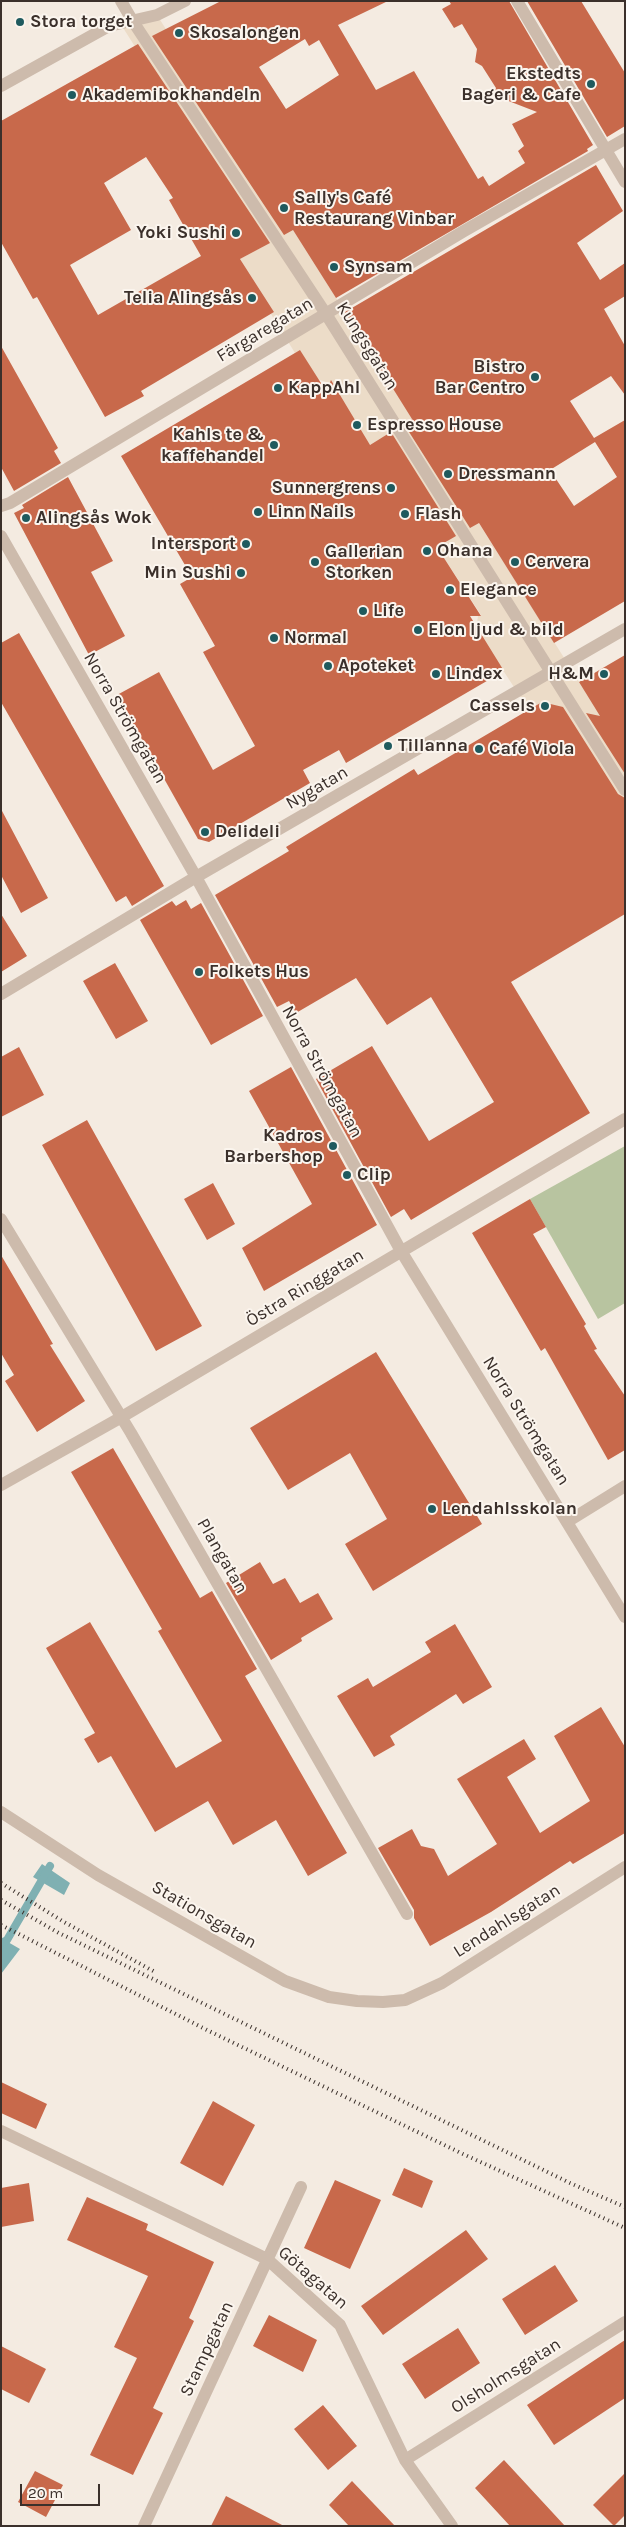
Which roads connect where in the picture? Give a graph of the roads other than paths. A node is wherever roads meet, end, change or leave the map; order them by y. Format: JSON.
{"nodes":[{"id":1,"x":121,"y":1,"type":"edge"},
{"id":2,"x":185,"y":1,"type":"edge"},
{"id":3,"x":517,"y":1,"type":"edge"},
{"id":4,"x":132,"y":20,"type":"junction"},
{"id":5,"x":1,"y":86,"type":"edge"},
{"id":6,"x":625,"y":140,"type":"edge"},
{"id":7,"x":606,"y":150,"type":"junction"},
{"id":8,"x":625,"y":182,"type":"edge"},
{"id":9,"x":326,"y":314,"type":"junction"},
{"id":10,"x":1,"y":506,"type":"edge"},
{"id":11,"x":1,"y":536,"type":"edge"},
{"id":12,"x":625,"y":629,"type":"edge"},
{"id":13,"x":552,"y":672,"type":"junction"},
{"id":14,"x":625,"y":790,"type":"edge"},
{"id":15,"x":196,"y":878,"type":"junction"},
{"id":16,"x":1,"y":994,"type":"edge"},
{"id":17,"x":625,"y":1119,"type":"edge"},
{"id":18,"x":1,"y":1219,"type":"edge"},
{"id":19,"x":401,"y":1251,"type":"junction"},
{"id":20,"x":120,"y":1418,"type":"junction"},
{"id":21,"x":1,"y":1485,"type":"edge"},
{"id":22,"x":625,"y":1486,"type":"edge"},
{"id":23,"x":567,"y":1522,"type":"junction"},
{"id":24,"x":625,"y":1618,"type":"edge"},
{"id":25,"x":1,"y":1812,"type":"edge"},
{"id":26,"x":625,"y":1867,"type":"edge"},
{"id":27,"x":407,"y":1914,"type":"dead end"},
{"id":28,"x":405,"y":2000,"type":"joint"},
{"id":29,"x":1,"y":2131,"type":"edge"},
{"id":30,"x":301,"y":2187,"type":"dead end"},
{"id":31,"x":267,"y":2259,"type":"junction"},
{"id":32,"x":625,"y":2322,"type":"edge"},
{"id":33,"x":405,"y":2460,"type":"junction"},
{"id":34,"x":144,"y":2526,"type":"edge"},
{"id":35,"x":452,"y":2526,"type":"edge"}],
"edges":[{"from":1,"to":4,"type":"street","name":"Kungsgatan"},
{"from":2,"to":4,"type":"street"},
{"from":3,"to":7,"type":"street"},
{"from":4,"to":5,"type":"street"},
{"from":4,"to":9,"type":"street","name":"Kungsgatan"},
{"from":6,"to":7,"type":"street","name":"Färgaregatan"},
{"from":7,"to":8,"type":"street"},
{"from":7,"to":9,"type":"street","name":"Färgaregatan"},
{"from":9,"to":10,"type":"street","name":"Färgaregatan"},
{"from":9,"to":13,"type":"street","name":"Kungsgatan"},
{"from":11,"to":15,"type":"street","name":"Norra Strömgatan"},
{"from":12,"to":13,"type":"street","name":"Nygatan"},
{"from":13,"to":14,"type":"street","name":"Kungsgatan"},
{"from":13,"to":15,"type":"street","name":"Nygatan"},
{"from":15,"to":16,"type":"street","name":"Nygatan"},
{"from":15,"to":19,"type":"street","name":"Norra Strömgatan"},
{"from":17,"to":19,"type":"street","name":"Östra Ringgatan"},
{"from":18,"to":20,"type":"street","name":"Plangatan"},
{"from":19,"to":20,"type":"street","name":"Östra Ringgatan"},
{"from":19,"to":23,"type":"street","name":"Norra Strömgatan"},
{"from":20,"to":21,"type":"street","name":"Östra Ringgatan"},
{"from":20,"to":27,"type":"street","name":"Plangatan"},
{"from":22,"to":23,"type":"street"},
{"from":23,"to":24,"type":"street","name":"Norra Strömgatan"},
{"from":25,"to":28,"type":"street","name":"Stationsgatan"},
{"from":26,"to":28,"type":"street","name":"Lendahlsgatan"},
{"from":29,"to":31,"type":"street","name":"Götagatan"},
{"from":30,"to":31,"type":"street","name":"Stampgatan"},
{"from":31,"to":33,"type":"street","name":"Götagatan"},
{"from":31,"to":34,"type":"street","name":"Stampgatan"},
{"from":32,"to":33,"type":"street","name":"Olsholmsgatan"},
{"from":33,"to":35,"type":"street","name":"Götagatan"}]}
